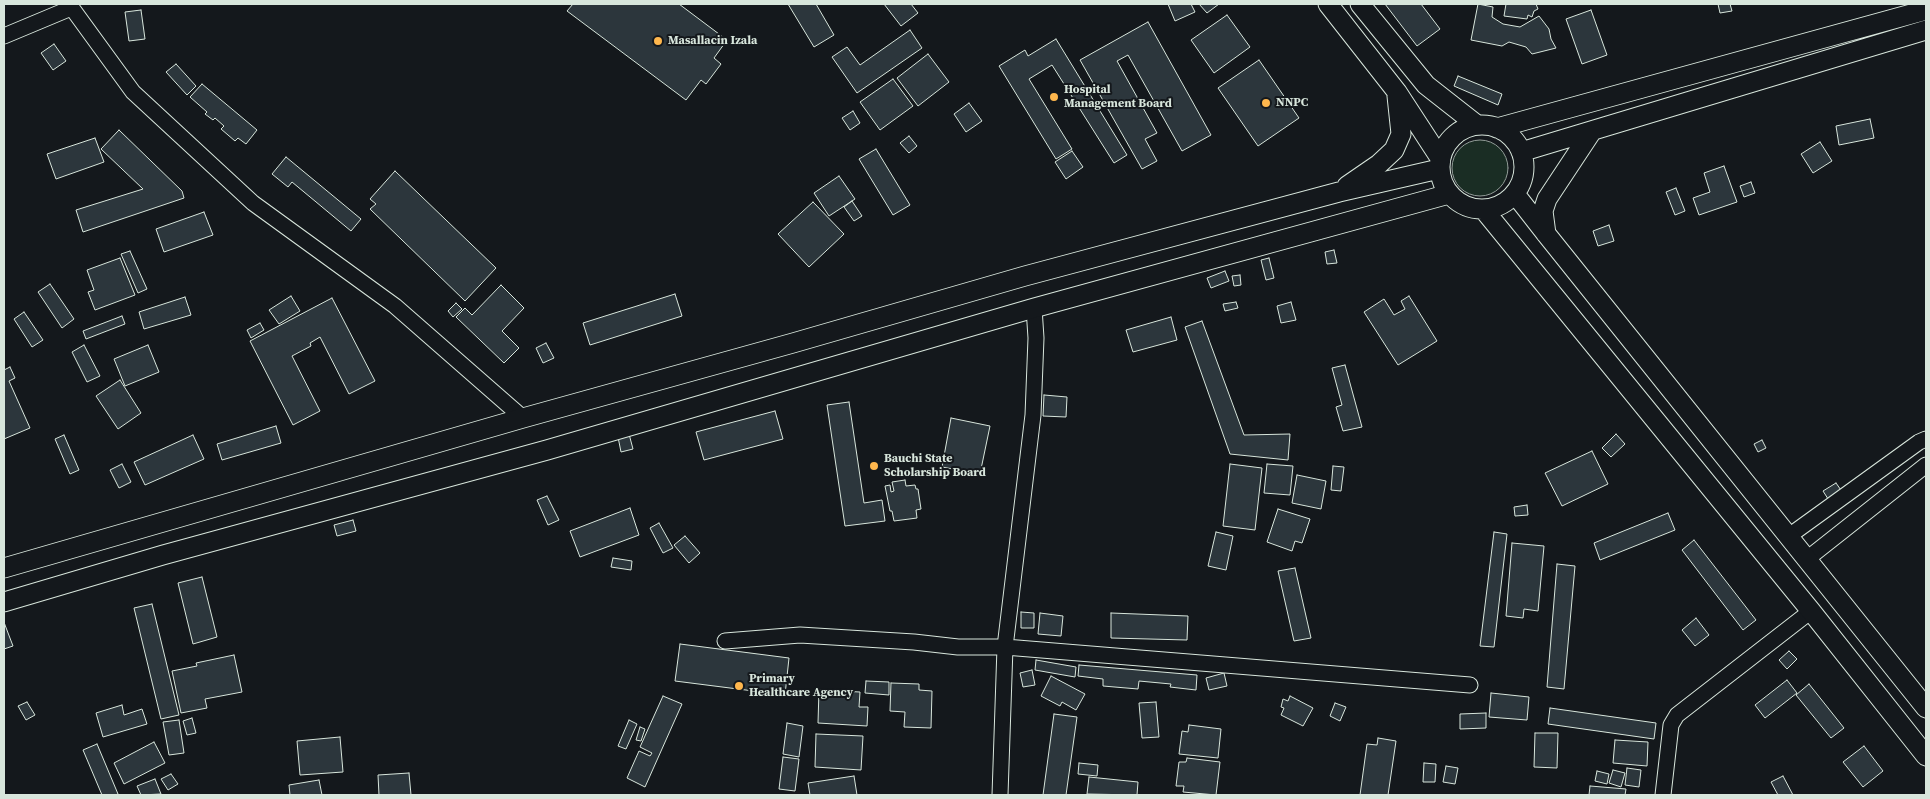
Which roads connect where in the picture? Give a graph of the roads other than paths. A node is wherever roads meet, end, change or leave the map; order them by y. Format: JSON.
{"nodes":[{"id":1,"x":1328,"y":4,"type":"edge"},
{"id":2,"x":1360,"y":4,"type":"edge"},
{"id":3,"x":70,"y":6,"type":"edge"},
{"id":4,"x":1926,"y":10,"type":"edge"},
{"id":5,"x":1926,"y":30,"type":"edge"},
{"id":6,"x":4,"y":36,"type":"edge"},
{"id":7,"x":1397,"y":92,"type":"junction"},
{"id":8,"x":1477,"y":125,"type":"junction"},
{"id":9,"x":1497,"y":128,"type":"junction"},
{"id":10,"x":1592,"y":131,"type":"junction"},
{"id":11,"x":1521,"y":152,"type":"junction"},
{"id":12,"x":1440,"y":164,"type":"junction"},
{"id":13,"x":1339,"y":192,"type":"junction"},
{"id":14,"x":1449,"y":194,"type":"junction"},
{"id":15,"x":1515,"y":194,"type":"junction"},
{"id":16,"x":1484,"y":210,"type":"junction"},
{"id":17,"x":1547,"y":236,"type":"junction"},
{"id":18,"x":1034,"y":308,"type":"junction"},
{"id":19,"x":523,"y":418,"type":"junction"},
{"id":20,"x":1926,"y":439,"type":"edge"},
{"id":21,"x":1926,"y":465,"type":"edge"},
{"id":22,"x":1789,"y":536,"type":"junction"},
{"id":23,"x":1807,"y":559,"type":"junction"},
{"id":24,"x":4,"y":568,"type":"edge"},
{"id":25,"x":4,"y":602,"type":"edge"},
{"id":26,"x":1811,"y":611,"type":"junction"},
{"id":27,"x":725,"y":640,"type":"dead end"},
{"id":28,"x":1005,"y":647,"type":"junction"},
{"id":29,"x":1470,"y":685,"type":"dead end"},
{"id":30,"x":1926,"y":708,"type":"edge"},
{"id":31,"x":1926,"y":756,"type":"edge"},
{"id":32,"x":1000,"y":795,"type":"edge"},
{"id":33,"x":1663,"y":795,"type":"edge"}],
"edges":[{"from":1,"to":7,"type":"street"},
{"from":2,"to":8,"type":"street"},
{"from":3,"to":6,"type":"street"},
{"from":3,"to":19,"type":"street"},
{"from":4,"to":9,"type":"street"},
{"from":5,"to":10,"type":"street"},
{"from":7,"to":12,"type":"street"},
{"from":7,"to":13,"type":"street"},
{"from":8,"to":9,"type":"street"},
{"from":8,"to":12,"type":"street"},
{"from":9,"to":11,"type":"street"},
{"from":10,"to":11,"type":"street"},
{"from":10,"to":17,"type":"street"},
{"from":11,"to":15,"type":"street"},
{"from":12,"to":13,"type":"street"},
{"from":12,"to":14,"type":"street"},
{"from":13,"to":19,"type":"street"},
{"from":14,"to":16,"type":"street"},
{"from":14,"to":18,"type":"street"},
{"from":15,"to":16,"type":"street"},
{"from":15,"to":17,"type":"street"},
{"from":16,"to":26,"type":"street"},
{"from":17,"to":22,"type":"street"},
{"from":18,"to":25,"type":"street"},
{"from":18,"to":28,"type":"street"},
{"from":19,"to":24,"type":"street"},
{"from":20,"to":22,"type":"street"},
{"from":21,"to":23,"type":"street"},
{"from":22,"to":23,"type":"street"},
{"from":23,"to":30,"type":"street"},
{"from":26,"to":31,"type":"street"},
{"from":26,"to":33,"type":"street"},
{"from":27,"to":28,"type":"street"},
{"from":28,"to":29,"type":"street"},
{"from":28,"to":32,"type":"street"}]}
